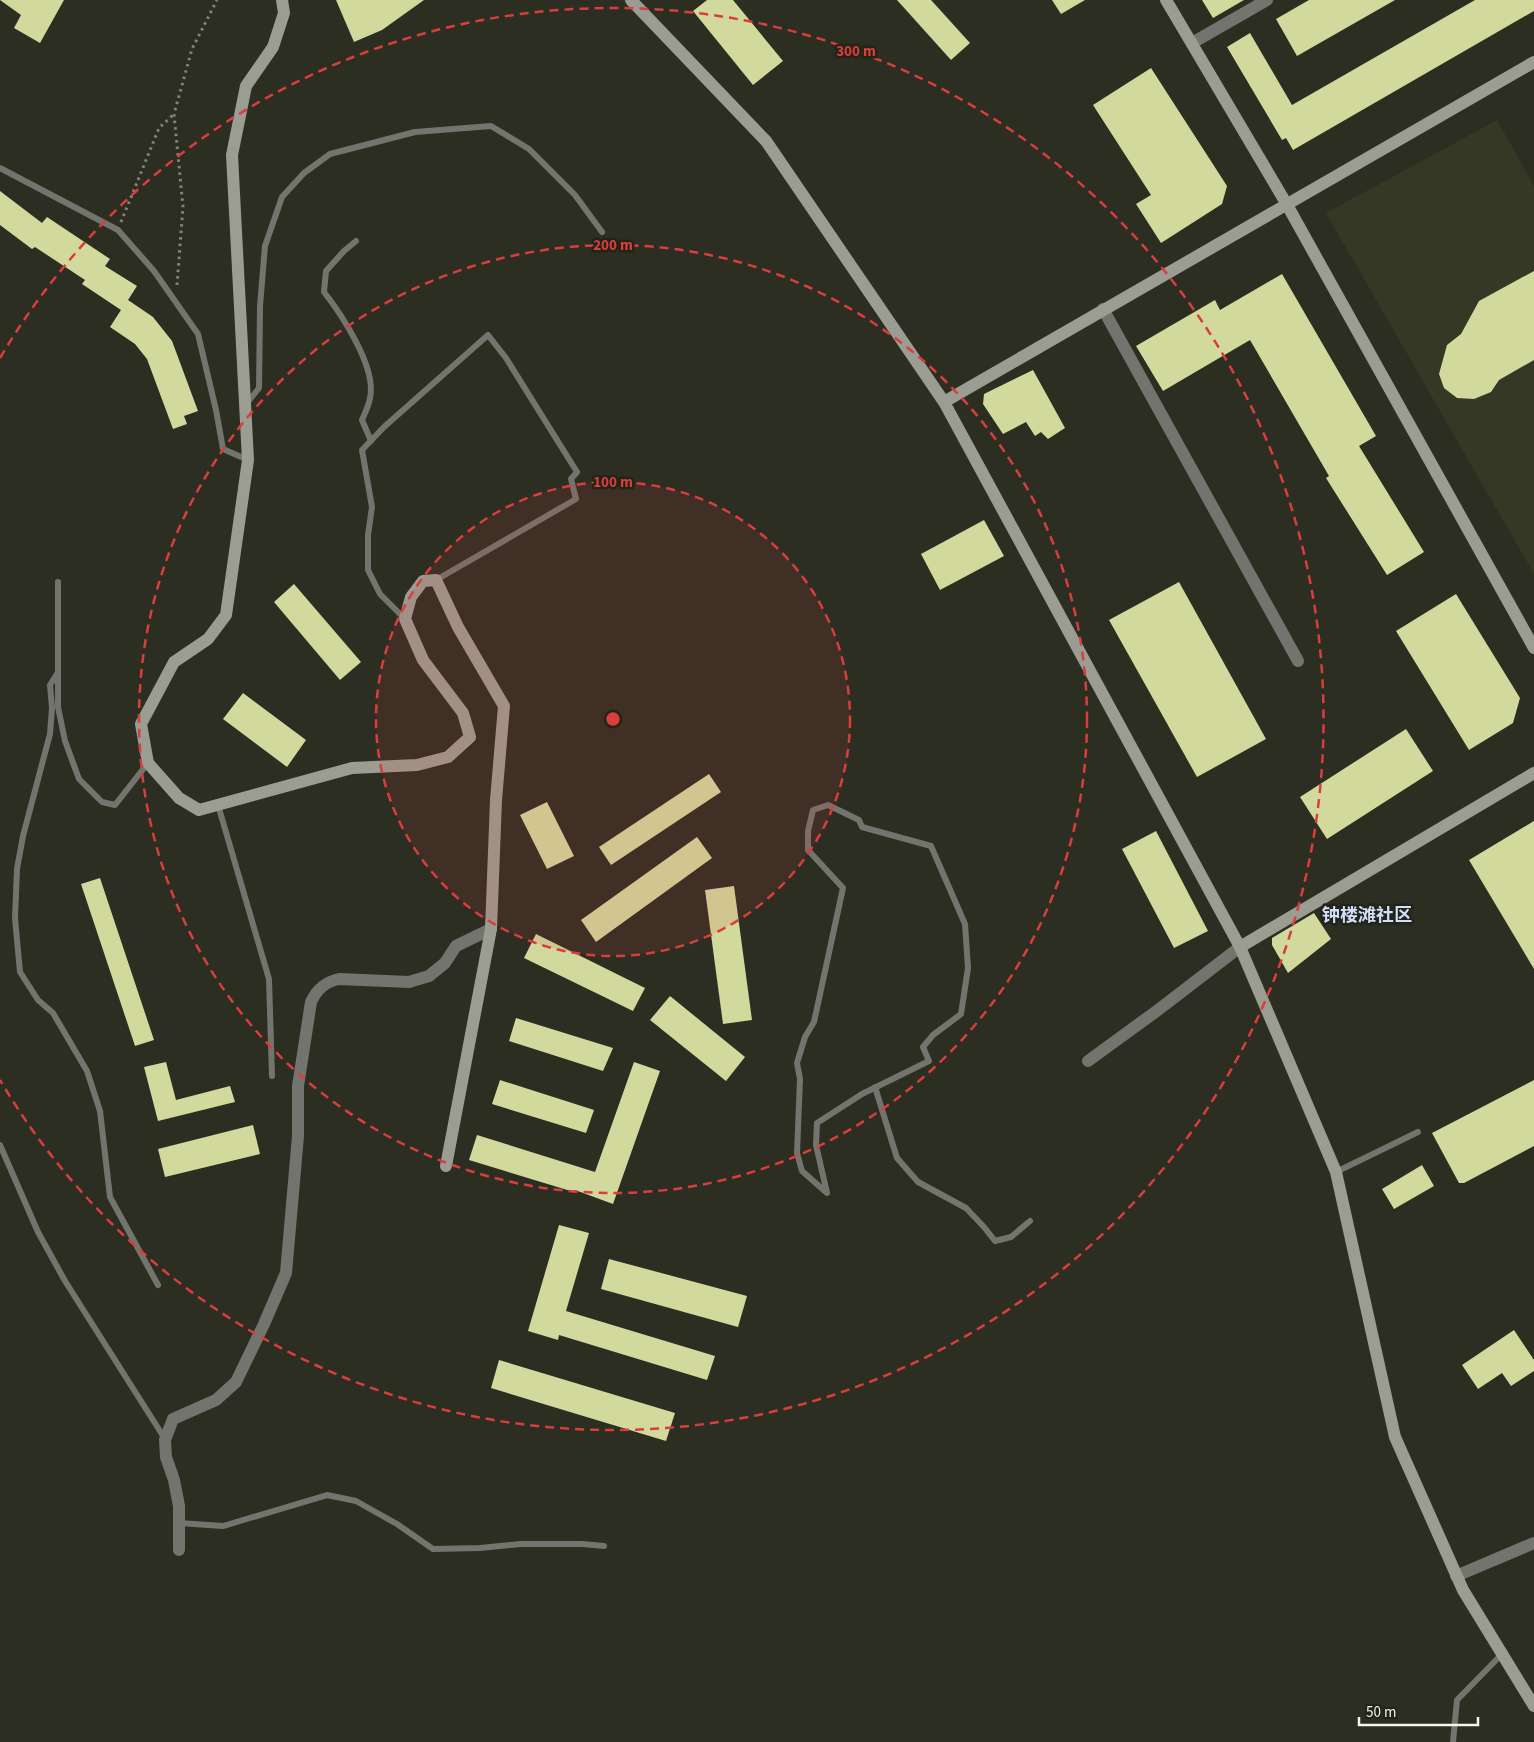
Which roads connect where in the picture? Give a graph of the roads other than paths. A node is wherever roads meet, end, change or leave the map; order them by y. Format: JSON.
{"nodes":[{"id":1,"x":282,"y":0,"type":"edge"},
{"id":2,"x":631,"y":0,"type":"edge"},
{"id":3,"x":1166,"y":0,"type":"edge"},
{"id":4,"x":1267,"y":0,"type":"edge"},
{"id":5,"x":1192,"y":43,"type":"junction"},
{"id":6,"x":1534,"y":62,"type":"edge"},
{"id":7,"x":0,"y":168,"type":"edge"},
{"id":8,"x":1286,"y":203,"type":"junction"},
{"id":9,"x":602,"y":232,"type":"dead end"},
{"id":10,"x":356,"y":241,"type":"dead end"},
{"id":11,"x":1104,"y":310,"type":"junction"},
{"id":12,"x":944,"y":402,"type":"junction"},
{"id":13,"x":245,"y":406,"type":"junction"},
{"id":14,"x":371,"y":441,"type":"junction"},
{"id":15,"x":248,"y":460,"type":"junction"},
{"id":16,"x":436,"y":580,"type":"junction"},
{"id":17,"x":58,"y":582,"type":"dead end"},
{"id":18,"x":404,"y":619,"type":"junction"},
{"id":19,"x":1534,"y":648,"type":"edge"},
{"id":20,"x":1298,"y":661,"type":"dead end"},
{"id":21,"x":57,"y":674,"type":"junction"},
{"id":22,"x":148,"y":763,"type":"junction"},
{"id":23,"x":1534,"y":773,"type":"edge"},
{"id":24,"x":218,"y":805,"type":"junction"},
{"id":25,"x":491,"y":929,"type":"junction"},
{"id":26,"x":1240,"y":947,"type":"junction"},
{"id":27,"x":1088,"y":1061,"type":"dead end"},
{"id":28,"x":272,"y":1076,"type":"dead end"},
{"id":29,"x":876,"y":1087,"type":"junction"},
{"id":30,"x":1418,"y":1132,"type":"dead end"},
{"id":31,"x":0,"y":1145,"type":"edge"},
{"id":32,"x":446,"y":1166,"type":"dead end"},
{"id":33,"x":1336,"y":1172,"type":"junction"},
{"id":34,"x":1030,"y":1221,"type":"dead end"},
{"id":35,"x":158,"y":1285,"type":"dead end"},
{"id":36,"x":166,"y":1440,"type":"junction"},
{"id":37,"x":179,"y":1522,"type":"junction"},
{"id":38,"x":1534,"y":1543,"type":"edge"},
{"id":39,"x":604,"y":1546,"type":"dead end"},
{"id":40,"x":179,"y":1550,"type":"dead end"},
{"id":41,"x":1456,"y":1576,"type":"junction"},
{"id":42,"x":1502,"y":1654,"type":"junction"},
{"id":43,"x":1534,"y":1706,"type":"edge"},
{"id":44,"x":1453,"y":1742,"type":"edge"}],
"edges":[{"from":1,"to":13,"type":"street"},
{"from":2,"to":12,"type":"street"},
{"from":3,"to":5,"type":"street"},
{"from":4,"to":5,"type":"street"},
{"from":5,"to":8,"type":"street"},
{"from":6,"to":8,"type":"street"},
{"from":7,"to":15,"type":"lane"},
{"from":8,"to":11,"type":"street"},
{"from":8,"to":19,"type":"street"},
{"from":9,"to":13,"type":"lane"},
{"from":10,"to":14,"type":"lane"},
{"from":11,"to":12,"type":"street"},
{"from":11,"to":20,"type":"street"},
{"from":12,"to":26,"type":"street"},
{"from":13,"to":15,"type":"street"},
{"from":14,"to":16,"type":"lane"},
{"from":14,"to":18,"type":"lane"},
{"from":15,"to":22,"type":"street"},
{"from":16,"to":18,"type":"street"},
{"from":16,"to":25,"type":"street"},
{"from":17,"to":21,"type":"lane"},
{"from":18,"to":24,"type":"street"},
{"from":21,"to":22,"type":"lane"},
{"from":21,"to":35,"type":"lane"},
{"from":22,"to":24,"type":"street"},
{"from":23,"to":26,"type":"street"},
{"from":24,"to":28,"type":"lane"},
{"from":25,"to":32,"type":"street"},
{"from":25,"to":36,"type":"street"},
{"from":26,"to":27,"type":"street"},
{"from":26,"to":33,"type":"street"},
{"from":29,"to":29,"type":"lane"},
{"from":29,"to":34,"type":"lane"},
{"from":30,"to":33,"type":"lane"},
{"from":31,"to":36,"type":"lane"},
{"from":33,"to":41,"type":"street"},
{"from":36,"to":37,"type":"street"},
{"from":37,"to":39,"type":"lane"},
{"from":37,"to":40,"type":"street"},
{"from":38,"to":41,"type":"street"},
{"from":41,"to":42,"type":"street"},
{"from":42,"to":43,"type":"street"},
{"from":42,"to":44,"type":"lane"}]}
